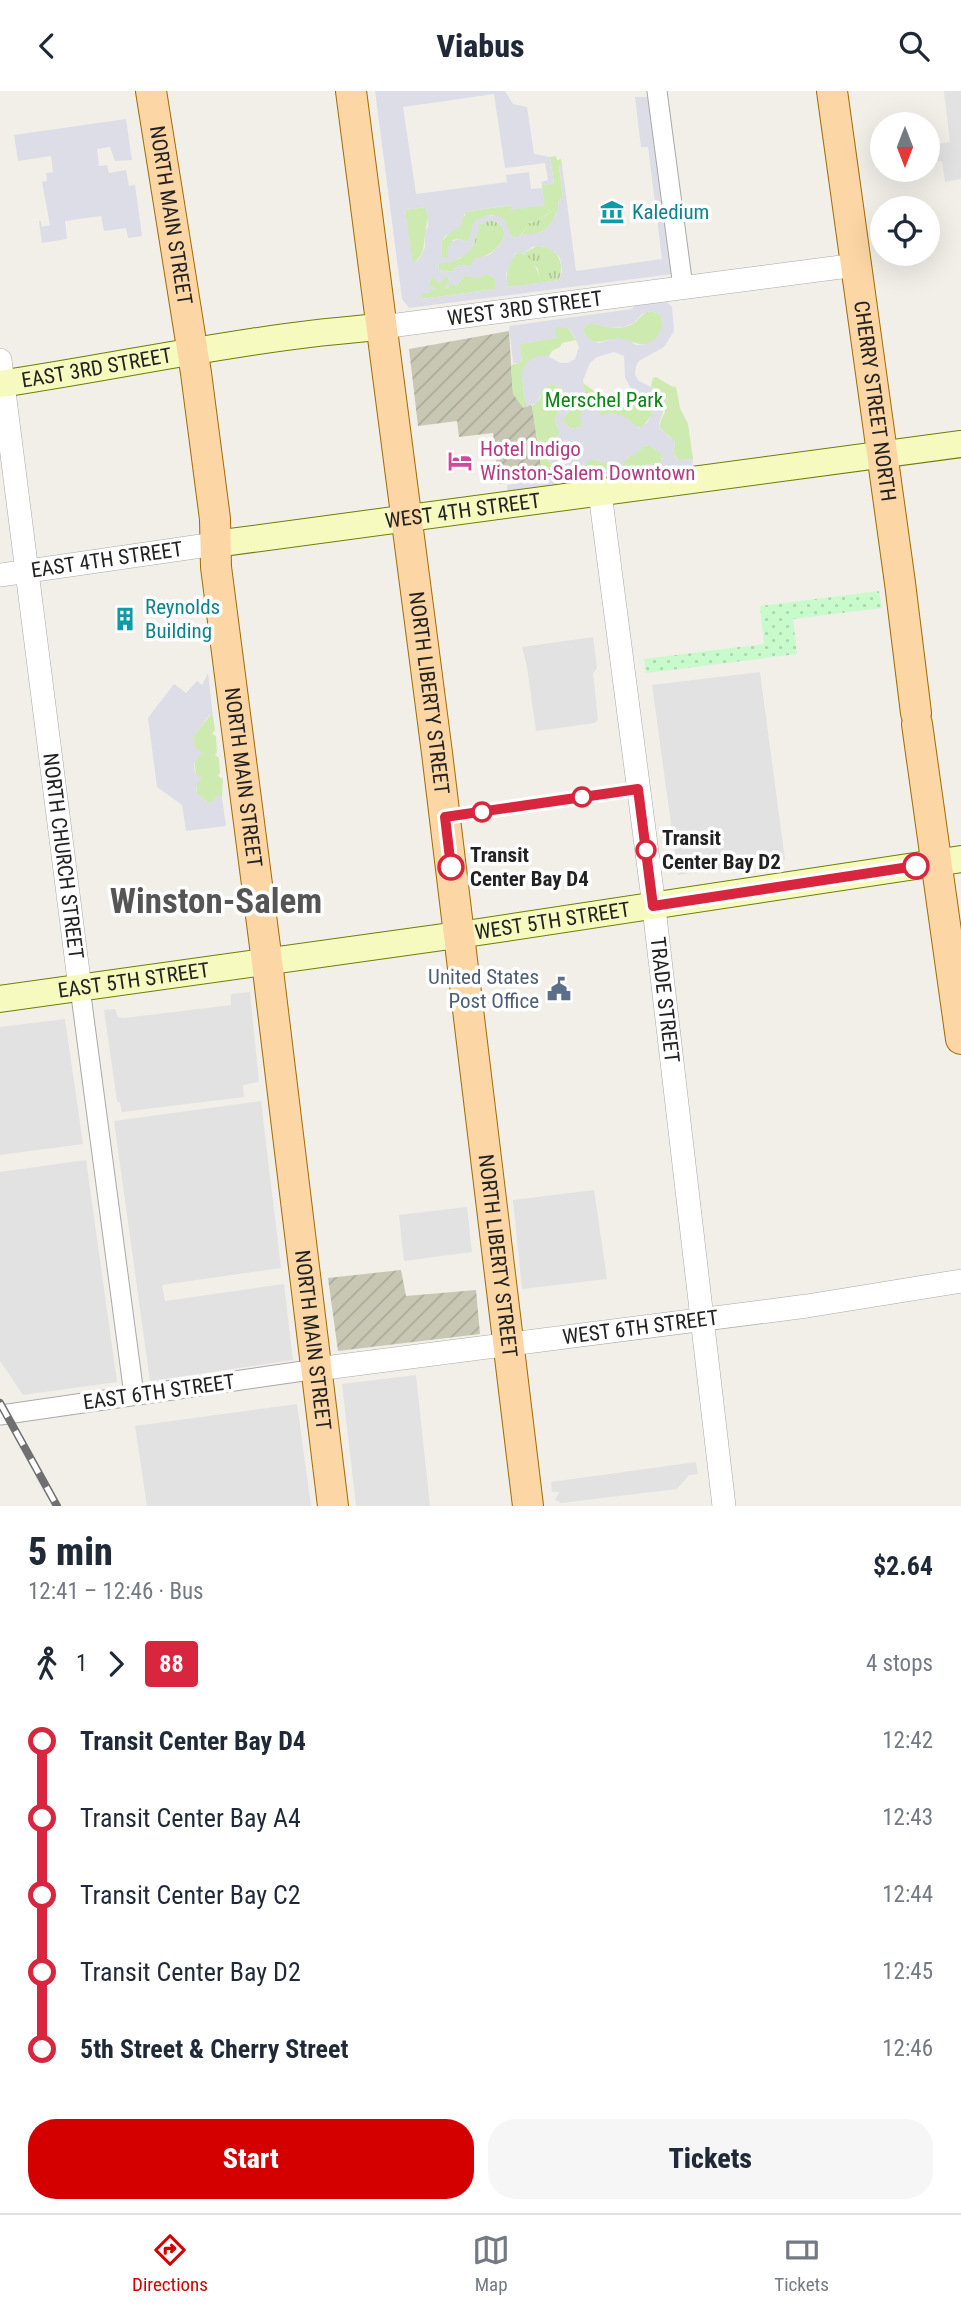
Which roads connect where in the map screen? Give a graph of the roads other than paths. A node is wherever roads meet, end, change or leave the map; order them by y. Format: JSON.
{"nodes":[{"id":1,"x":151,"y":91,"type":"edge"},
{"id":2,"x":351,"y":91,"type":"edge"},
{"id":3,"x":657,"y":91,"type":"edge"},
{"id":4,"x":832,"y":91,"type":"edge"},
{"id":5,"x":856,"y":265,"type":"junction"},
{"id":6,"x":683,"y":287,"type":"junction"},
{"id":7,"x":382,"y":327,"type":"junction"},
{"id":8,"x":192,"y":351,"type":"junction"},
{"id":9,"x":1,"y":376,"type":"edge"},
{"id":10,"x":961,"y":443,"type":"edge"},
{"id":11,"x":882,"y":454,"type":"junction"},
{"id":12,"x":600,"y":493,"type":"junction"},
{"id":13,"x":406,"y":518,"type":"junction"},
{"id":14,"x":215,"y":544,"type":"junction"},
{"id":15,"x":27,"y":571,"type":"junction"},
{"id":16,"x":0,"y":575,"type":"edge"},
{"id":17,"x":948,"y":861,"type":"edge"},
{"id":18,"x":653,"y":906,"type":"junction"},
{"id":19,"x":459,"y":935,"type":"junction"},
{"id":20,"x":267,"y":961,"type":"junction"},
{"id":21,"x":80,"y":988,"type":"junction"},
{"id":22,"x":0,"y":999,"type":"edge"},
{"id":23,"x":961,"y":1039,"type":"edge"},
{"id":24,"x":961,"y":1281,"type":"edge"},
{"id":25,"x":702,"y":1320,"type":"junction"},
{"id":26,"x":507,"y":1345,"type":"junction"},
{"id":27,"x":317,"y":1370,"type":"junction"},
{"id":28,"x":134,"y":1395,"type":"junction"},
{"id":29,"x":0,"y":1415,"type":"edge"},
{"id":30,"x":333,"y":1506,"type":"edge"},
{"id":31,"x":528,"y":1506,"type":"edge"},
{"id":32,"x":724,"y":1506,"type":"edge"}],
"edges":[{"from":1,"to":8,"type":"main road","name":"NORTH MAIN STREET"},
{"from":2,"to":7,"type":"main road","name":"NORTH LIBERTY STREET"},
{"from":3,"to":6,"type":"street"},
{"from":4,"to":5,"type":"main road","name":"CHERRY STREET NORTH"},
{"from":5,"to":6,"type":"street","name":"WEST 3RD STREET"},
{"from":5,"to":11,"type":"main road","name":"CHERRY STREET NORTH"},
{"from":6,"to":7,"type":"street","name":"WEST 3RD STREET"},
{"from":7,"to":8,"type":"main road","name":"WEST 3RD STREET"},
{"from":7,"to":13,"type":"main road","name":"NORTH LIBERTY STREET"},
{"from":8,"to":9,"type":"main road","name":"EAST 3RD STREET"},
{"from":8,"to":14,"type":"main road","name":"NORTH MAIN STREET"},
{"from":9,"to":15,"type":"street","name":"NORTH CHURCH STREET"},
{"from":10,"to":11,"type":"main road","name":"WEST 4TH STREET"},
{"from":11,"to":12,"type":"main road","name":"WEST 4TH STREET"},
{"from":11,"to":17,"type":"main road","name":"CHERRY STREET NORTH"},
{"from":12,"to":13,"type":"main road","name":"WEST 4TH STREET"},
{"from":12,"to":18,"type":"street","name":"TRADE STREET"},
{"from":13,"to":14,"type":"main road","name":"WEST 4TH STREET"},
{"from":13,"to":19,"type":"main road","name":"NORTH LIBERTY STREET"},
{"from":14,"to":15,"type":"street","name":"EAST 4TH STREET"},
{"from":14,"to":20,"type":"main road","name":"NORTH MAIN STREET"},
{"from":15,"to":16,"type":"street","name":"EAST 4TH STREET"},
{"from":15,"to":21,"type":"street","name":"NORTH CHURCH STREET"},
{"from":17,"to":18,"type":"main road","name":"WEST 5TH STREET"},
{"from":17,"to":23,"type":"main road","name":"CHERRY STREET NORTH"},
{"from":18,"to":19,"type":"main road","name":"WEST 5TH STREET"},
{"from":18,"to":25,"type":"street","name":"TRADE STREET"},
{"from":19,"to":20,"type":"main road","name":"WEST 5TH STREET"},
{"from":19,"to":26,"type":"main road","name":"NORTH LIBERTY STREET"},
{"from":20,"to":21,"type":"main road","name":"EAST 5TH STREET"},
{"from":20,"to":27,"type":"main road","name":"NORTH MAIN STREET"},
{"from":21,"to":22,"type":"main road","name":"EAST 5TH STREET"},
{"from":21,"to":28,"type":"street","name":"NORTH CHURCH STREET"},
{"from":24,"to":25,"type":"street","name":"WEST 6TH STREET"},
{"from":25,"to":26,"type":"street","name":"WEST 6TH STREET"},
{"from":25,"to":32,"type":"street","name":"TRADE STREET"},
{"from":26,"to":27,"type":"street","name":"WEST 6TH STREET"},
{"from":26,"to":31,"type":"main road","name":"NORTH LIBERTY STREET"},
{"from":27,"to":28,"type":"street","name":"EAST 6TH STREET"},
{"from":27,"to":30,"type":"main road","name":"NORTH MAIN STREET"},
{"from":28,"to":29,"type":"street","name":"EAST 6TH STREET"}]}
